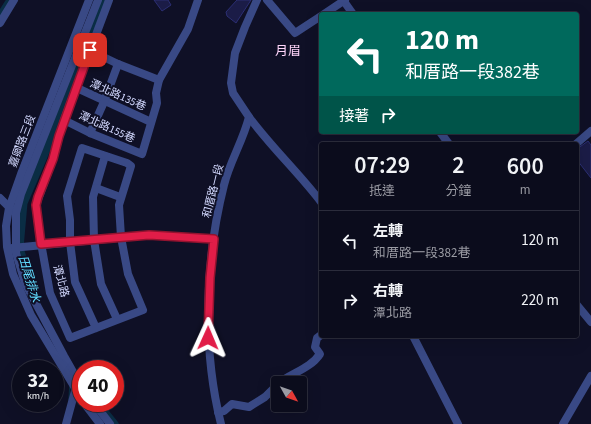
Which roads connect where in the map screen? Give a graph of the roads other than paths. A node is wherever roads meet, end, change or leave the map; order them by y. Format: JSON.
{"nodes":[{"id":1,"x":14,"y":0,"type":"edge"},
{"id":2,"x":89,"y":0,"type":"edge"},
{"id":3,"x":98,"y":0,"type":"edge"},
{"id":4,"x":109,"y":0,"type":"edge"},
{"id":5,"x":198,"y":0,"type":"edge"},
{"id":6,"x":257,"y":0,"type":"edge"},
{"id":7,"x":267,"y":0,"type":"edge"},
{"id":8,"x":344,"y":1,"type":"edge"},
{"id":9,"x":327,"y":12,"type":"edge"},
{"id":10,"x":352,"y":12,"type":"edge"},
{"id":11,"x":319,"y":17,"type":"edge"},
{"id":12,"x":0,"y":23,"type":"edge"},
{"id":13,"x":90,"y":50,"type":"junction"},
{"id":14,"x":118,"y":64,"type":"junction"},
{"id":15,"x":159,"y":80,"type":"junction"},
{"id":16,"x":77,"y":88,"type":"junction"},
{"id":17,"x":104,"y":102,"type":"junction"},
{"id":18,"x":249,"y":117,"type":"junction"},
{"id":19,"x":64,"y":120,"type":"junction"},
{"id":20,"x":151,"y":122,"type":"junction"},
{"id":21,"x":591,"y":131,"type":"edge"},
{"id":22,"x":90,"y":133,"type":"junction"},
{"id":23,"x":578,"y":142,"type":"edge"},
{"id":24,"x":105,"y":156,"type":"junction"},
{"id":25,"x":96,"y":188,"type":"junction"},
{"id":26,"x":120,"y":197,"type":"junction"},
{"id":27,"x":0,"y":198,"type":"edge"},
{"id":28,"x":319,"y":199,"type":"edge"},
{"id":29,"x":13,"y":210,"type":"junction"},
{"id":30,"x":121,"y":237,"type":"junction"},
{"id":31,"x":214,"y":239,"type":"junction"},
{"id":32,"x":94,"y":240,"type":"junction"},
{"id":33,"x":70,"y":242,"type":"junction"},
{"id":34,"x":41,"y":244,"type":"junction"},
{"id":35,"x":11,"y":248,"type":"junction"},
{"id":36,"x":579,"y":307,"type":"edge"},
{"id":37,"x":117,"y":319,"type":"junction"},
{"id":38,"x":591,"y":322,"type":"edge"},
{"id":39,"x":96,"y":328,"type":"junction"},
{"id":40,"x":319,"y":336,"type":"edge"},
{"id":41,"x":414,"y":338,"type":"edge"},
{"id":42,"x":289,"y":376,"type":"edge"},
{"id":43,"x":591,"y":376,"type":"edge"},
{"id":44,"x":72,"y":377,"type":"edge"},
{"id":45,"x":271,"y":391,"type":"edge"},
{"id":46,"x":72,"y":407,"type":"edge"},
{"id":47,"x":91,"y":412,"type":"edge"},
{"id":48,"x":101,"y":412,"type":"edge"},
{"id":49,"x":218,"y":412,"type":"junction"},
{"id":50,"x":66,"y":424,"type":"edge"},
{"id":51,"x":100,"y":424,"type":"edge"},
{"id":52,"x":110,"y":424,"type":"edge"},
{"id":53,"x":221,"y":424,"type":"edge"},
{"id":54,"x":458,"y":424,"type":"edge"},
{"id":55,"x":563,"y":424,"type":"edge"}],
"edges":[{"from":1,"to":12,"type":"street"},
{"from":2,"to":29,"type":"street","name":"嘉卿路三段"},
{"from":3,"to":29,"type":"street","name":"嘉卿路三段"},
{"from":4,"to":13,"type":"street","name":"潭北路"},
{"from":5,"to":15,"type":"street"},
{"from":6,"to":18,"type":"street"},
{"from":7,"to":11,"type":"street"},
{"from":8,"to":9,"type":"street"},
{"from":8,"to":10,"type":"street"},
{"from":13,"to":14,"type":"street"},
{"from":13,"to":16,"type":"street","name":"潭北路"},
{"from":14,"to":15,"type":"street"},
{"from":14,"to":17,"type":"street"},
{"from":15,"to":20,"type":"street"},
{"from":16,"to":17,"type":"street","name":"潭北路135巷"},
{"from":16,"to":19,"type":"street","name":"潭北路"},
{"from":17,"to":20,"type":"street","name":"潭北路135巷"},
{"from":17,"to":22,"type":"street"},
{"from":18,"to":28,"type":"street"},
{"from":18,"to":31,"type":"street","name":"和厝路一段"},
{"from":19,"to":22,"type":"street","name":"潭北路155巷"},
{"from":19,"to":34,"type":"street","name":"潭北路"},
{"from":20,"to":22,"type":"street","name":"潭北路155巷"},
{"from":21,"to":23,"type":"street"},
{"from":24,"to":25,"type":"street"},
{"from":24,"to":26,"type":"street"},
{"from":24,"to":33,"type":"street"},
{"from":25,"to":26,"type":"street"},
{"from":25,"to":32,"type":"street"},
{"from":26,"to":30,"type":"street"},
{"from":27,"to":29,"type":"street"},
{"from":29,"to":35,"type":"street","name":"嘉卿路三段"},
{"from":30,"to":31,"type":"street"},
{"from":30,"to":32,"type":"street"},
{"from":30,"to":37,"type":"street"},
{"from":31,"to":49,"type":"street","name":"和厝路一段"},
{"from":32,"to":33,"type":"street"},
{"from":32,"to":37,"type":"street"},
{"from":33,"to":34,"type":"street"},
{"from":33,"to":39,"type":"street"},
{"from":34,"to":35,"type":"street"},
{"from":34,"to":39,"type":"street","name":"潭北路"},
{"from":35,"to":44,"type":"street","name":"嘉卿路三段"},
{"from":36,"to":38,"type":"street"},
{"from":37,"to":39,"type":"street"},
{"from":40,"to":42,"type":"street"},
{"from":41,"to":54,"type":"street"},
{"from":43,"to":55,"type":"street"},
{"from":45,"to":49,"type":"street"},
{"from":46,"to":50,"type":"street"},
{"from":47,"to":51,"type":"street"},
{"from":48,"to":52,"type":"street"},
{"from":49,"to":53,"type":"street","name":"和厝路一段"}]}
